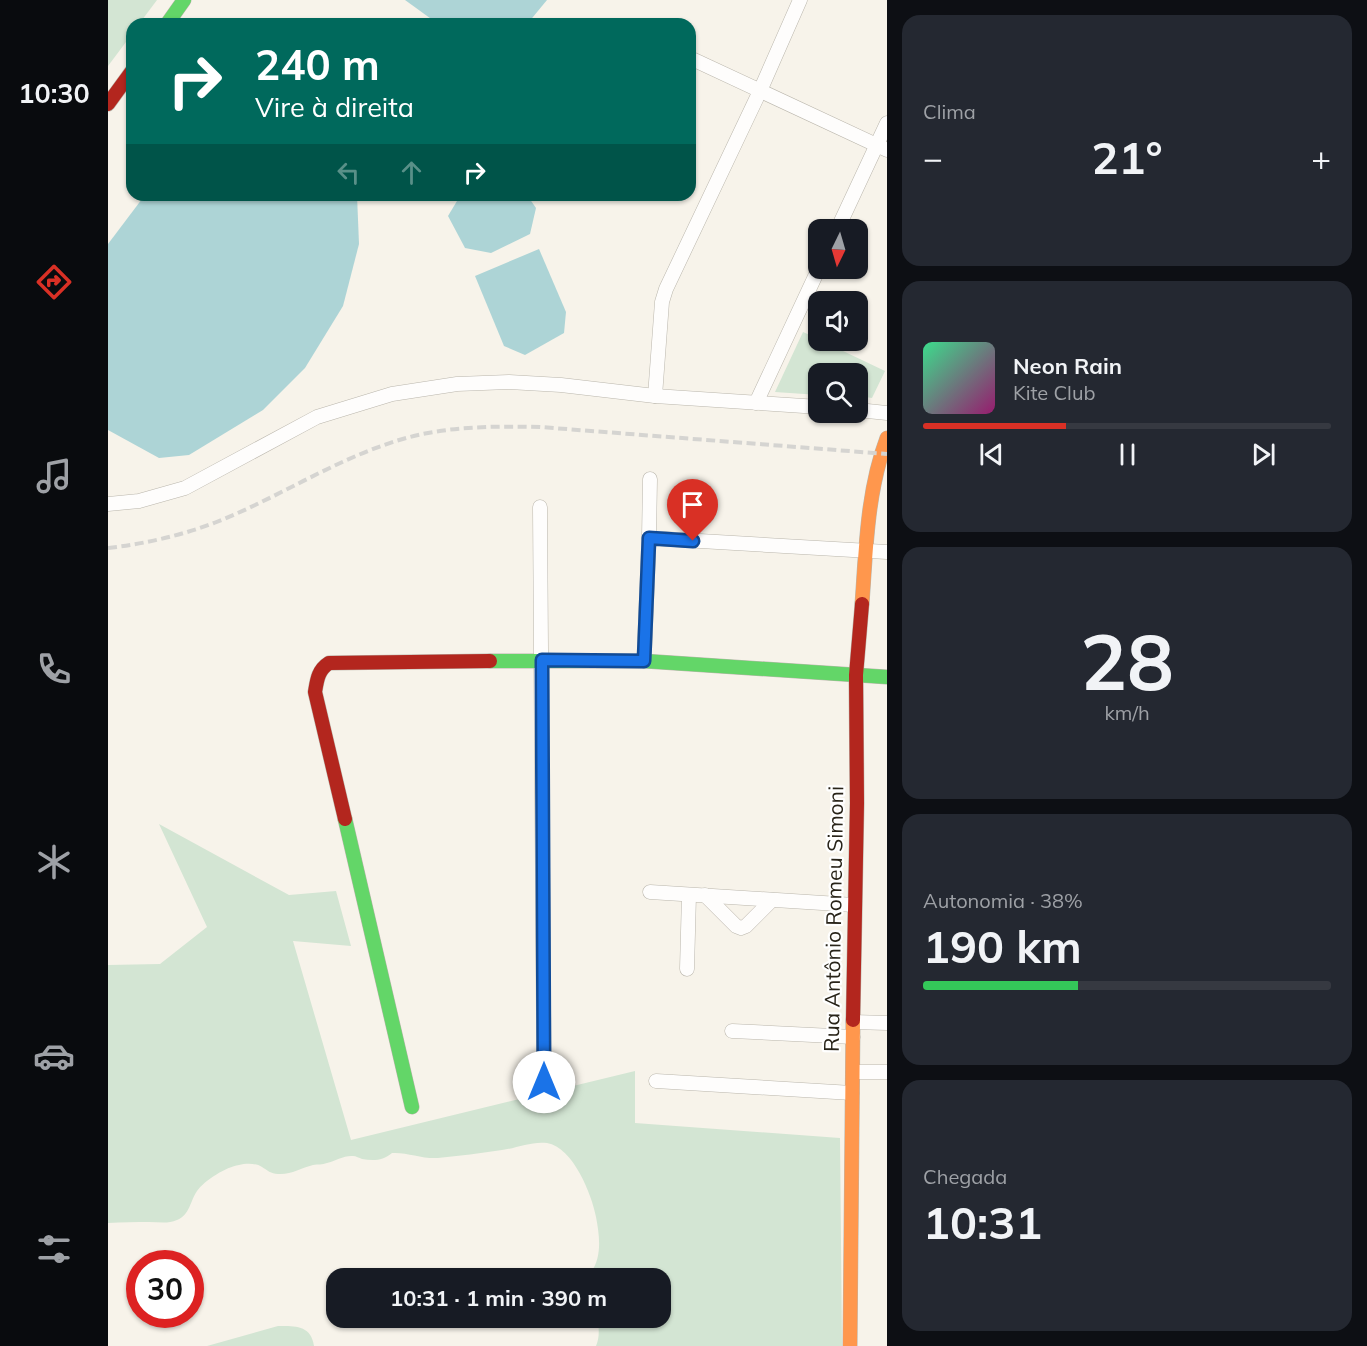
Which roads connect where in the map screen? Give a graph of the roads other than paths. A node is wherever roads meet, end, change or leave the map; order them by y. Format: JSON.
{"nodes":[{"id":1,"x":184,"y":0,"type":"edge"},
{"id":2,"x":800,"y":0,"type":"edge"},
{"id":3,"x":171,"y":18,"type":"edge"},
{"id":4,"x":696,"y":61,"type":"edge"},
{"id":5,"x":126,"y":79,"type":"edge"},
{"id":6,"x":760,"y":91,"type":"junction"},
{"id":7,"x":108,"y":104,"type":"edge"},
{"id":8,"x":887,"y":123,"type":"edge"},
{"id":9,"x":882,"y":147,"type":"edge"},
{"id":10,"x":843,"y":219,"type":"edge"},
{"id":11,"x":814,"y":279,"type":"edge"},
{"id":12,"x":655,"y":396,"type":"junction"},
{"id":13,"x":756,"y":403,"type":"junction"},
{"id":14,"x":808,"y":406,"type":"edge"},
{"id":15,"x":868,"y":411,"type":"edge"},
{"id":16,"x":887,"y":413,"type":"edge"},
{"id":17,"x":887,"y":438,"type":"edge"},
{"id":18,"x":650,"y":479,"type":"dead end"},
{"id":19,"x":108,"y":504,"type":"edge"},
{"id":20,"x":540,"y":507,"type":"dead end"},
{"id":21,"x":649,"y":538,"type":"junction"},
{"id":22,"x":866,"y":550,"type":"junction"},
{"id":23,"x":887,"y":552,"type":"edge"},
{"id":24,"x":542,"y":660,"type":"junction"},
{"id":25,"x":644,"y":661,"type":"junction"},
{"id":26,"x":856,"y":675,"type":"junction"},
{"id":27,"x":887,"y":677,"type":"edge"},
{"id":28,"x":650,"y":892,"type":"dead end"},
{"id":29,"x":689,"y":894,"type":"junction"},
{"id":30,"x":705,"y":896,"type":"junction"},
{"id":31,"x":772,"y":900,"type":"junction"},
{"id":32,"x":854,"y":905,"type":"junction"},
{"id":33,"x":687,"y":969,"type":"dead end"},
{"id":34,"x":853,"y":1022,"type":"junction"},
{"id":35,"x":887,"y":1023,"type":"edge"},
{"id":36,"x":732,"y":1031,"type":"dead end"},
{"id":37,"x":853,"y":1037,"type":"junction"},
{"id":38,"x":853,"y":1072,"type":"junction"},
{"id":39,"x":887,"y":1072,"type":"edge"},
{"id":40,"x":657,"y":1081,"type":"dead end"},
{"id":41,"x":544,"y":1082,"type":"dead end"},
{"id":42,"x":852,"y":1093,"type":"junction"},
{"id":43,"x":412,"y":1107,"type":"dead end"},
{"id":44,"x":850,"y":1346,"type":"edge"}],
"edges":[{"from":1,"to":3,"type":"street"},
{"from":2,"to":6,"type":"street"},
{"from":4,"to":6,"type":"street"},
{"from":5,"to":7,"type":"street"},
{"from":6,"to":9,"type":"street"},
{"from":6,"to":12,"type":"street"},
{"from":8,"to":9,"type":"street"},
{"from":9,"to":10,"type":"street"},
{"from":11,"to":13,"type":"street"},
{"from":12,"to":13,"type":"street"},
{"from":12,"to":19,"type":"street"},
{"from":13,"to":14,"type":"street"},
{"from":15,"to":16,"type":"street"},
{"from":17,"to":22,"type":"street","name":"Rua Antônio Romeu Simoni"},
{"from":18,"to":21,"type":"street"},
{"from":20,"to":24,"type":"street"},
{"from":21,"to":22,"type":"street"},
{"from":21,"to":25,"type":"street"},
{"from":22,"to":23,"type":"street"},
{"from":22,"to":26,"type":"street","name":"Rua Antônio Romeu Simoni"},
{"from":24,"to":25,"type":"street"},
{"from":24,"to":41,"type":"street"},
{"from":24,"to":43,"type":"street"},
{"from":25,"to":26,"type":"street"},
{"from":26,"to":27,"type":"street"},
{"from":26,"to":32,"type":"street","name":"Rua Antônio Romeu Simoni"},
{"from":28,"to":29,"type":"street"},
{"from":29,"to":30,"type":"street"},
{"from":29,"to":33,"type":"street"},
{"from":30,"to":31,"type":"street"},
{"from":30,"to":31,"type":"street"},
{"from":31,"to":32,"type":"street"},
{"from":32,"to":34,"type":"street","name":"Rua Antônio Romeu Simoni"},
{"from":34,"to":35,"type":"street"},
{"from":34,"to":37,"type":"street","name":"Rua Antônio Romeu Simoni"},
{"from":36,"to":37,"type":"street"},
{"from":37,"to":38,"type":"street","name":"Rua Antônio Romeu Simoni"},
{"from":38,"to":39,"type":"street"},
{"from":38,"to":42,"type":"street","name":"Rua Antônio Romeu Simoni"},
{"from":40,"to":42,"type":"street"},
{"from":42,"to":44,"type":"street","name":"Rua Antônio Romeu Simoni"}]}
